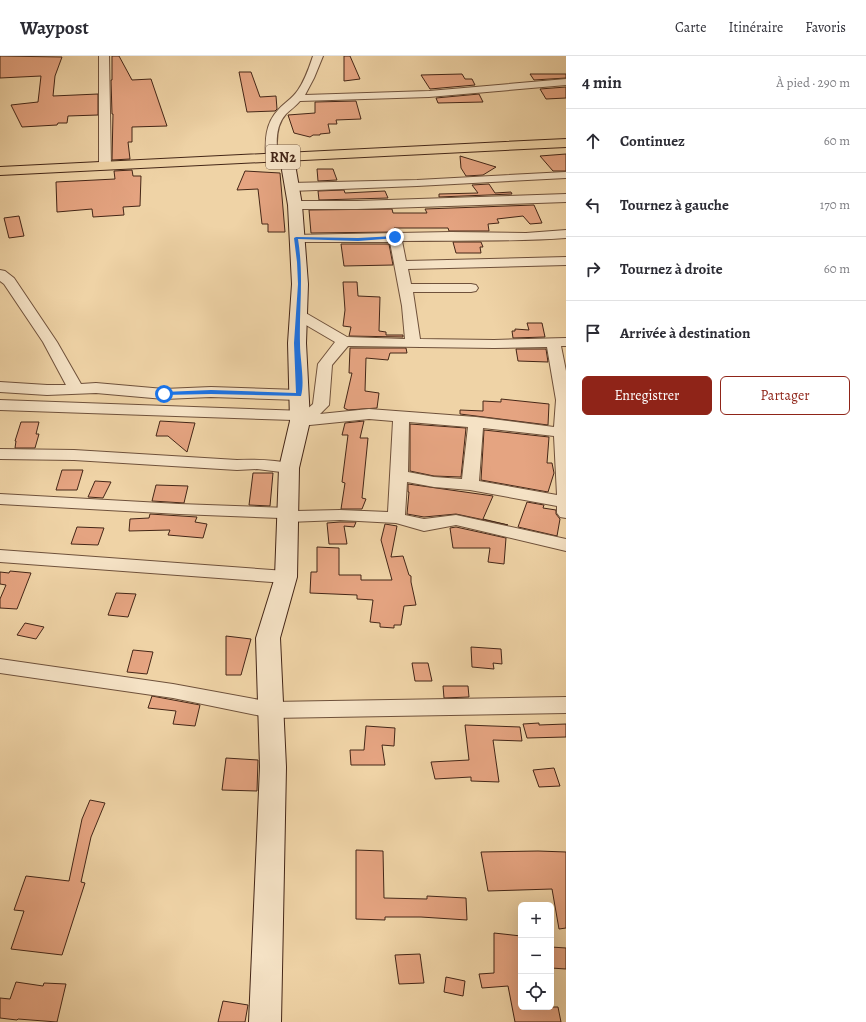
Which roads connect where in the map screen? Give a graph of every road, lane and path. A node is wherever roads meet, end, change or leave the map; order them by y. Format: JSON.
{"nodes":[{"id":1,"x":104,"y":56,"type":"edge"},
{"id":2,"x":318,"y":56,"type":"edge"},
{"id":3,"x":566,"y":82,"type":"edge"},
{"id":4,"x":298,"y":98,"type":"junction"},
{"id":5,"x":566,"y":144,"type":"edge"},
{"id":6,"x":281,"y":157,"type":"junction"},
{"id":7,"x":106,"y":167,"type":"junction"},
{"id":8,"x":0,"y":171,"type":"edge"},
{"id":9,"x":566,"y":175,"type":"edge"},
{"id":10,"x":293,"y":196,"type":"junction"},
{"id":11,"x":566,"y":198,"type":"edge"},
{"id":12,"x":566,"y":234,"type":"edge"},
{"id":13,"x":395,"y":237,"type":"junction"},
{"id":14,"x":296,"y":238,"type":"junction"},
{"id":15,"x":566,"y":261,"type":"edge"},
{"id":16,"x":401,"y":265,"type":"junction"},
{"id":17,"x":0,"y":274,"type":"edge"},
{"id":18,"x":406,"y":288,"type":"junction"},
{"id":19,"x":471,"y":288,"type":"dead end"},
{"id":20,"x":298,"y":315,"type":"junction"},
{"id":21,"x":344,"y":341,"type":"junction"},
{"id":22,"x":560,"y":342,"type":"edge"},
{"id":23,"x":413,"y":343,"type":"junction"},
{"id":24,"x":0,"y":387,"type":"edge"},
{"id":25,"x":76,"y":388,"type":"junction"},
{"id":26,"x":0,"y":405,"type":"edge"},
{"id":27,"x":301,"y":413,"type":"junction"},
{"id":28,"x":400,"y":416,"type":"junction"},
{"id":29,"x":476,"y":422,"type":"junction"},
{"id":30,"x":564,"y":433,"type":"edge"},
{"id":31,"x":0,"y":454,"type":"edge"},
{"id":32,"x":289,"y":468,"type":"junction"},
{"id":33,"x":399,"y":475,"type":"junction"},
{"id":34,"x":470,"y":485,"type":"junction"},
{"id":35,"x":0,"y":499,"type":"edge"},
{"id":36,"x":566,"y":504,"type":"edge"},
{"id":37,"x":288,"y":515,"type":"junction"},
{"id":38,"x":396,"y":518,"type":"junction"},
{"id":39,"x":566,"y":545,"type":"edge"},
{"id":40,"x":0,"y":556,"type":"edge"},
{"id":41,"x":286,"y":577,"type":"junction"},
{"id":42,"x":0,"y":666,"type":"edge"},
{"id":43,"x":566,"y":705,"type":"edge"},
{"id":44,"x":272,"y":710,"type":"junction"},
{"id":45,"x":265,"y":1022,"type":"edge"}],
"edges":[{"from":1,"to":7,"type":"street"},
{"from":2,"to":4,"type":"street"},
{"from":3,"to":4,"type":"street"},
{"from":4,"to":6,"type":"street"},
{"from":5,"to":6,"type":"highway","number":"RN2"},
{"from":6,"to":7,"type":"highway","number":"RN2"},
{"from":6,"to":10,"type":"street"},
{"from":7,"to":8,"type":"highway","number":"RN2"},
{"from":9,"to":10,"type":"street"},
{"from":10,"to":11,"type":"street"},
{"from":10,"to":14,"type":"street"},
{"from":12,"to":13,"type":"street"},
{"from":13,"to":14,"type":"street"},
{"from":13,"to":16,"type":"street"},
{"from":14,"to":20,"type":"street"},
{"from":15,"to":16,"type":"street"},
{"from":16,"to":18,"type":"street"},
{"from":17,"to":25,"type":"street"},
{"from":18,"to":19,"type":"street"},
{"from":18,"to":23,"type":"street"},
{"from":20,"to":21,"type":"street"},
{"from":20,"to":27,"type":"street"},
{"from":21,"to":23,"type":"street"},
{"from":21,"to":27,"type":"street"},
{"from":22,"to":23,"type":"street"},
{"from":22,"to":30,"type":"street"},
{"from":24,"to":25,"type":"street"},
{"from":25,"to":27,"type":"street"},
{"from":26,"to":27,"type":"street"},
{"from":27,"to":28,"type":"street"},
{"from":27,"to":32,"type":"street"},
{"from":28,"to":29,"type":"street"},
{"from":28,"to":33,"type":"street"},
{"from":29,"to":30,"type":"street"},
{"from":29,"to":34,"type":"street"},
{"from":30,"to":36,"type":"street"},
{"from":31,"to":32,"type":"street"},
{"from":32,"to":37,"type":"street"},
{"from":33,"to":34,"type":"street"},
{"from":33,"to":38,"type":"street"},
{"from":34,"to":36,"type":"street"},
{"from":35,"to":37,"type":"street"},
{"from":37,"to":38,"type":"street"},
{"from":37,"to":41,"type":"street"},
{"from":38,"to":39,"type":"street"},
{"from":40,"to":41,"type":"street"},
{"from":41,"to":44,"type":"street"},
{"from":42,"to":44,"type":"street"},
{"from":43,"to":44,"type":"street"},
{"from":44,"to":45,"type":"street"}]}
